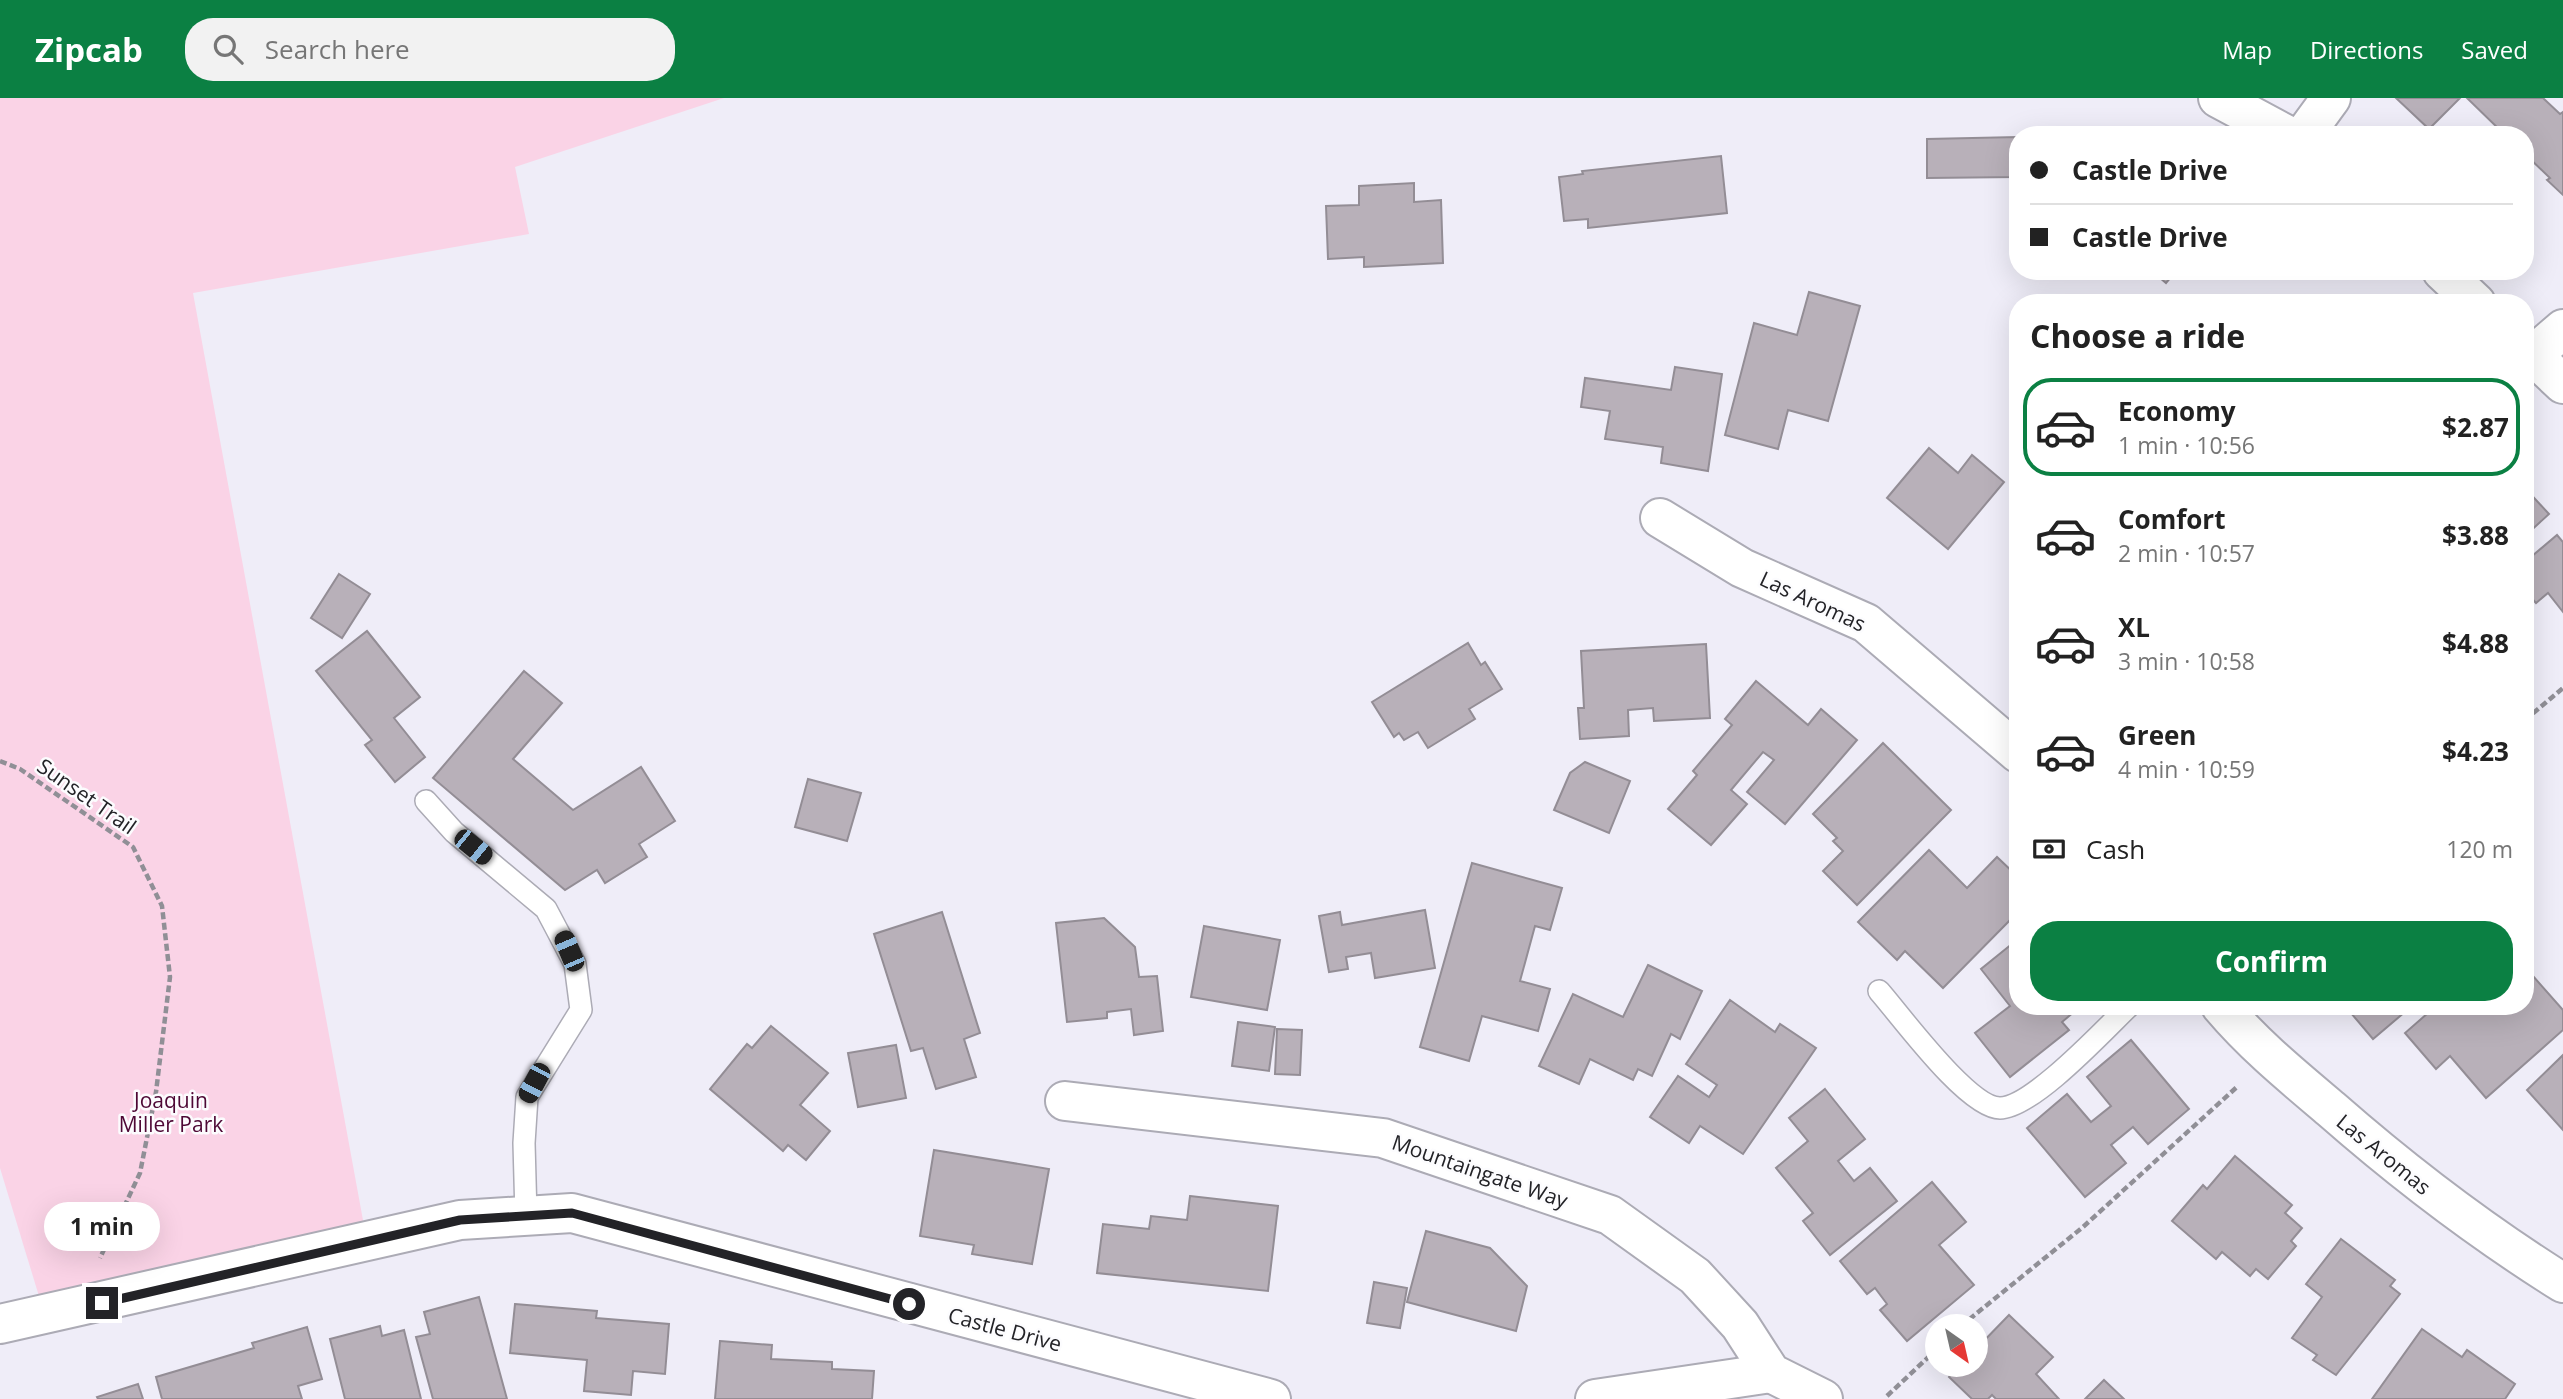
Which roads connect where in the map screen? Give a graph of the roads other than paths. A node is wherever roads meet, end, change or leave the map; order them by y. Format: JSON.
{"nodes":[{"id":1,"x":2218,"y":98,"type":"edge"},
{"id":2,"x":2330,"y":98,"type":"edge"},
{"id":3,"x":2270,"y":126,"type":"edge"},
{"id":4,"x":2310,"y":126,"type":"edge"},
{"id":5,"x":2452,"y":280,"type":"edge"},
{"id":6,"x":2466,"y":294,"type":"edge"},
{"id":7,"x":2563,"y":329,"type":"edge"},
{"id":8,"x":2534,"y":348,"type":"edge"},
{"id":9,"x":2534,"y":356,"type":"edge"},
{"id":10,"x":2563,"y":384,"type":"edge"},
{"id":11,"x":1660,"y":518,"type":"dead end"},
{"id":12,"x":2009,"y":745,"type":"edge"},
{"id":13,"x":426,"y":802,"type":"dead end"},
{"id":14,"x":1879,"y":991,"type":"dead end"},
{"id":15,"x":2119,"y":1015,"type":"edge"},
{"id":16,"x":2229,"y":1015,"type":"edge"},
{"id":17,"x":1065,"y":1101,"type":"dead end"},
{"id":18,"x":526,"y":1216,"type":"junction"},
{"id":19,"x":2563,"y":1283,"type":"edge"},
{"id":20,"x":0,"y":1324,"type":"edge"},
{"id":21,"x":1771,"y":1373,"type":"junction"},
{"id":22,"x":1271,"y":1399,"type":"edge"},
{"id":23,"x":1594,"y":1399,"type":"edge"},
{"id":24,"x":1823,"y":1399,"type":"edge"}],
"edges":[{"from":1,"to":3,"type":"street"},
{"from":2,"to":4,"type":"street"},
{"from":5,"to":6,"type":"street"},
{"from":7,"to":8,"type":"street"},
{"from":9,"to":10,"type":"street"},
{"from":11,"to":12,"type":"street","name":"Las Aromas"},
{"from":13,"to":18,"type":"lane"},
{"from":14,"to":15,"type":"lane"},
{"from":16,"to":19,"type":"street","name":"Las Aromas"},
{"from":17,"to":21,"type":"street","name":"Mountaingate Way"},
{"from":18,"to":20,"type":"street","name":"Castle Drive"},
{"from":18,"to":22,"type":"street","name":"Castle Drive"},
{"from":21,"to":23,"type":"street"},
{"from":21,"to":24,"type":"street"}]}
